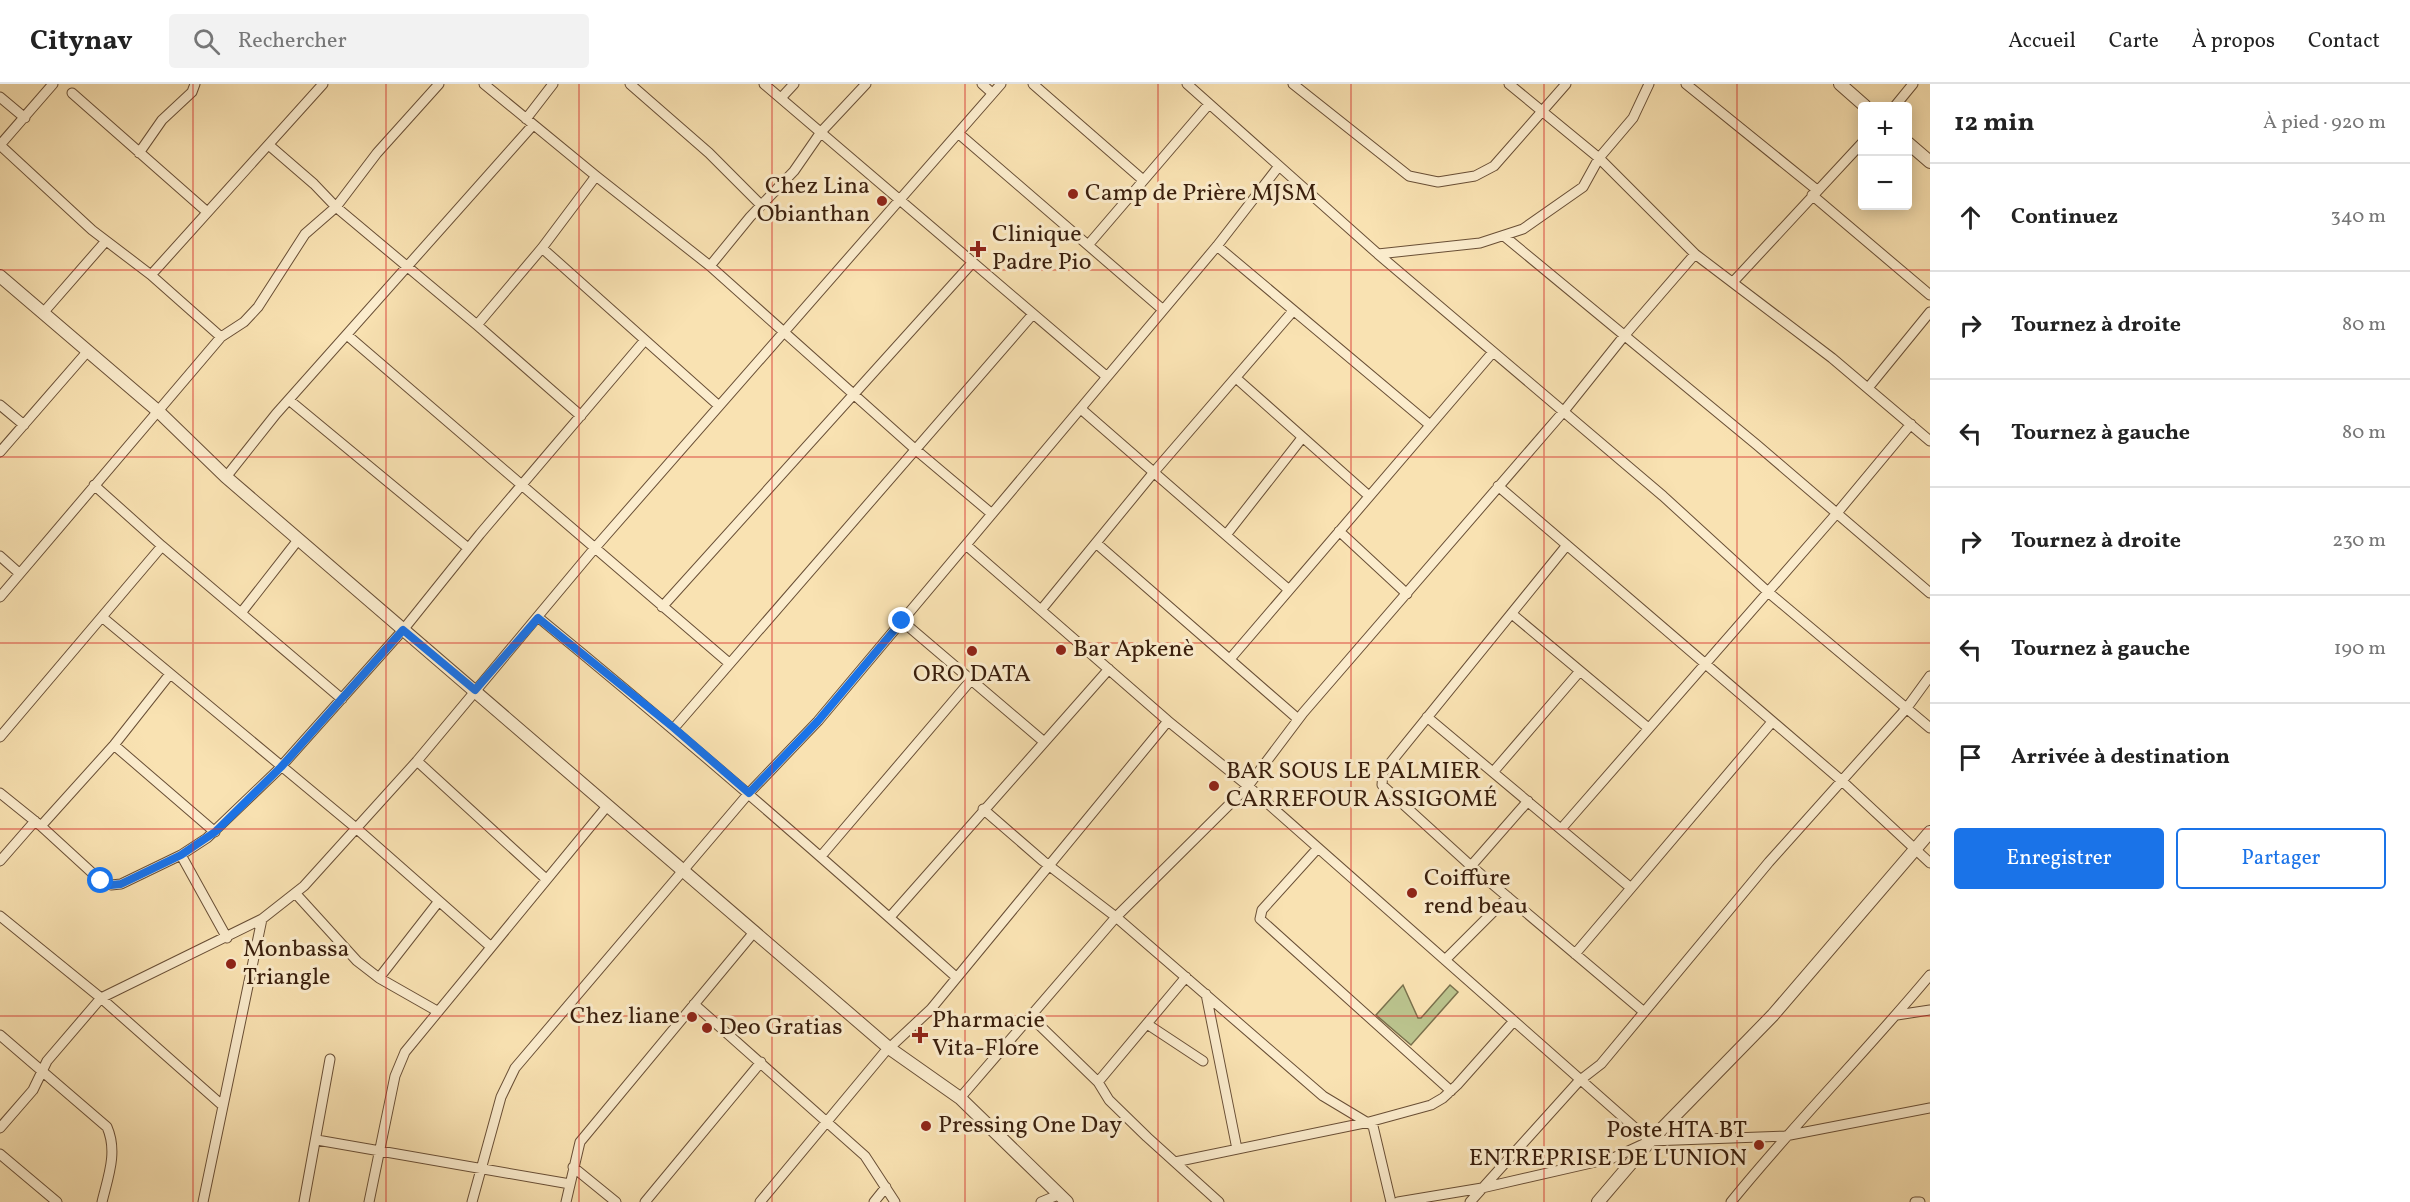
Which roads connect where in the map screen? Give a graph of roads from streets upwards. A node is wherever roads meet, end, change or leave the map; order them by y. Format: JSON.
{"nodes":[{"id":1,"x":53,"y":84,"type":"edge"},
{"id":2,"x":195,"y":84,"type":"edge"},
{"id":3,"x":323,"y":84,"type":"edge"},
{"id":4,"x":439,"y":84,"type":"edge"},
{"id":5,"x":484,"y":84,"type":"edge"},
{"id":6,"x":553,"y":84,"type":"edge"},
{"id":7,"x":630,"y":84,"type":"edge"},
{"id":8,"x":764,"y":84,"type":"edge"},
{"id":9,"x":794,"y":84,"type":"edge"},
{"id":10,"x":866,"y":84,"type":"edge"},
{"id":11,"x":982,"y":84,"type":"edge"},
{"id":12,"x":1001,"y":84,"type":"edge"},
{"id":13,"x":1033,"y":84,"type":"edge"},
{"id":14,"x":1187,"y":84,"type":"edge"},
{"id":15,"x":1293,"y":84,"type":"edge"},
{"id":16,"x":1509,"y":84,"type":"edge"},
{"id":17,"x":1566,"y":84,"type":"edge"},
{"id":18,"x":1649,"y":84,"type":"edge"},
{"id":19,"x":1686,"y":84,"type":"edge"},
{"id":20,"x":1840,"y":84,"type":"edge"},
{"id":21,"x":1913,"y":84,"type":"edge"},
{"id":22,"x":72,"y":93,"type":"dead end"},
{"id":23,"x":992,"y":93,"type":"junction"},
{"id":24,"x":0,"y":97,"type":"edge"},
{"id":25,"x":781,"y":98,"type":"junction"},
{"id":26,"x":1860,"y":102,"type":"edge"},
{"id":27,"x":1898,"y":102,"type":"edge"},
{"id":28,"x":1209,"y":104,"type":"junction"},
{"id":29,"x":1541,"y":111,"type":"junction"},
{"id":30,"x":25,"y":118,"type":"junction"},
{"id":31,"x":530,"y":122,"type":"junction"},
{"id":32,"x":821,"y":132,"type":"junction"},
{"id":33,"x":958,"y":133,"type":"junction"},
{"id":34,"x":0,"y":145,"type":"edge"},
{"id":35,"x":270,"y":146,"type":"junction"},
{"id":36,"x":1912,"y":146,"type":"edge"},
{"id":37,"x":1858,"y":148,"type":"edge"},
{"id":38,"x":139,"y":153,"type":"junction"},
{"id":39,"x":1599,"y":158,"type":"junction"},
{"id":40,"x":1930,"y":162,"type":"edge"},
{"id":41,"x":1279,"y":166,"type":"junction"},
{"id":42,"x":596,"y":176,"type":"junction"},
{"id":43,"x":1143,"y":180,"type":"junction"},
{"id":44,"x":1814,"y":193,"type":"junction"},
{"id":45,"x":898,"y":199,"type":"junction"},
{"id":46,"x":761,"y":205,"type":"junction"},
{"id":47,"x":336,"y":207,"type":"junction"},
{"id":48,"x":206,"y":211,"type":"junction"},
{"id":49,"x":1504,"y":236,"type":"junction"},
{"id":50,"x":105,"y":242,"type":"junction"},
{"id":51,"x":1089,"y":244,"type":"junction"},
{"id":52,"x":1217,"y":246,"type":"junction"},
{"id":53,"x":542,"y":248,"type":"junction"},
{"id":54,"x":1378,"y":254,"type":"junction"},
{"id":55,"x":1695,"y":254,"type":"junction"},
{"id":56,"x":973,"y":262,"type":"junction"},
{"id":57,"x":710,"y":266,"type":"junction"},
{"id":58,"x":408,"y":267,"type":"junction"},
{"id":59,"x":151,"y":275,"type":"junction"},
{"id":60,"x":0,"y":276,"type":"edge"},
{"id":61,"x":1733,"y":282,"type":"junction"},
{"id":62,"x":1930,"y":295,"type":"edge"},
{"id":63,"x":1162,"y":309,"type":"junction"},
{"id":64,"x":1293,"y":311,"type":"junction"},
{"id":65,"x":1930,"y":312,"type":"edge"},
{"id":66,"x":43,"y":313,"type":"junction"},
{"id":67,"x":1033,"y":314,"type":"junction"},
{"id":68,"x":477,"y":324,"type":"junction"},
{"id":69,"x":783,"y":333,"type":"junction"},
{"id":70,"x":347,"y":335,"type":"junction"},
{"id":71,"x":1624,"y":336,"type":"junction"},
{"id":72,"x":221,"y":337,"type":"junction"},
{"id":73,"x":645,"y":340,"type":"junction"},
{"id":74,"x":87,"y":351,"type":"junction"},
{"id":75,"x":1493,"y":352,"type":"junction"},
{"id":76,"x":1106,"y":376,"type":"junction"},
{"id":77,"x":1236,"y":378,"type":"junction"},
{"id":78,"x":1868,"y":388,"type":"junction"},
{"id":79,"x":854,"y":393,"type":"junction"},
{"id":80,"x":289,"y":400,"type":"junction"},
{"id":81,"x":0,"y":405,"type":"edge"},
{"id":82,"x":719,"y":406,"type":"junction"},
{"id":83,"x":1081,"y":409,"type":"junction"},
{"id":84,"x":1564,"y":411,"type":"junction"},
{"id":85,"x":159,"y":412,"type":"junction"},
{"id":86,"x":581,"y":416,"type":"junction"},
{"id":87,"x":24,"y":424,"type":"junction"},
{"id":88,"x":1911,"y":424,"type":"junction"},
{"id":89,"x":1430,"y":425,"type":"junction"},
{"id":90,"x":1302,"y":438,"type":"junction"},
{"id":91,"x":1930,"y":441,"type":"edge"},
{"id":92,"x":916,"y":450,"type":"junction"},
{"id":93,"x":0,"y":452,"type":"edge"},
{"id":94,"x":1154,"y":472,"type":"junction"},
{"id":95,"x":226,"y":477,"type":"junction"},
{"id":96,"x":94,"y":484,"type":"junction"},
{"id":97,"x":521,"y":486,"type":"junction"},
{"id":98,"x":1498,"y":486,"type":"junction"},
{"id":99,"x":1369,"y":496,"type":"junction"},
{"id":100,"x":1837,"y":513,"type":"junction"},
{"id":101,"x":992,"y":514,"type":"junction"},
{"id":102,"x":1340,"y":531,"type":"junction"},
{"id":103,"x":1226,"y":535,"type":"junction"},
{"id":104,"x":298,"y":540,"type":"junction"},
{"id":105,"x":1096,"y":543,"type":"junction"},
{"id":106,"x":966,"y":545,"type":"junction"},
{"id":107,"x":1568,"y":545,"type":"junction"},
{"id":108,"x":162,"y":546,"type":"junction"},
{"id":109,"x":468,"y":549,"type":"junction"},
{"id":110,"x":594,"y":549,"type":"junction"},
{"id":111,"x":0,"y":556,"type":"edge"},
{"id":112,"x":19,"y":573,"type":"junction"},
{"id":113,"x":1289,"y":590,"type":"junction"},
{"id":114,"x":1768,"y":592,"type":"junction"},
{"id":115,"x":1930,"y":593,"type":"edge"},
{"id":116,"x":1407,"y":594,"type":"junction"},
{"id":117,"x":0,"y":597,"type":"edge"},
{"id":118,"x":662,"y":607,"type":"junction"},
{"id":119,"x":1041,"y":610,"type":"junction"},
{"id":120,"x":241,"y":613,"type":"junction"},
{"id":121,"x":1512,"y":614,"type":"junction"},
{"id":122,"x":102,"y":617,"type":"junction"},
{"id":123,"x":538,"y":618,"type":"junction"},
{"id":124,"x":902,"y":621,"type":"junction"},
{"id":125,"x":403,"y":630,"type":"junction"},
{"id":126,"x":1230,"y":659,"type":"junction"},
{"id":127,"x":729,"y":663,"type":"junction"},
{"id":128,"x":1705,"y":664,"type":"junction"},
{"id":129,"x":1108,"y":669,"type":"junction"},
{"id":130,"x":1580,"y":671,"type":"junction"},
{"id":131,"x":170,"y":674,"type":"junction"},
{"id":132,"x":1930,"y":676,"type":"edge"},
{"id":133,"x":972,"y":679,"type":"junction"},
{"id":134,"x":475,"y":690,"type":"junction"},
{"id":135,"x":342,"y":699,"type":"junction"},
{"id":136,"x":1906,"y":709,"type":"junction"},
{"id":137,"x":1427,"y":717,"type":"junction"},
{"id":138,"x":1298,"y":719,"type":"junction"},
{"id":139,"x":1168,"y":721,"type":"junction"},
{"id":140,"x":1772,"y":722,"type":"junction"},
{"id":141,"x":1647,"y":727,"type":"junction"},
{"id":142,"x":674,"y":728,"type":"junction"},
{"id":143,"x":1930,"y":728,"type":"edge"},
{"id":144,"x":0,"y":737,"type":"edge"},
{"id":145,"x":1042,"y":741,"type":"junction"},
{"id":146,"x":114,"y":745,"type":"junction"},
{"id":147,"x":417,"y":761,"type":"junction"},
{"id":148,"x":281,"y":767,"type":"junction"},
{"id":149,"x":1494,"y":771,"type":"junction"},
{"id":150,"x":1842,"y":781,"type":"junction"},
{"id":151,"x":1248,"y":786,"type":"junction"},
{"id":152,"x":0,"y":793,"type":"edge"},
{"id":153,"x":749,"y":793,"type":"junction"},
{"id":154,"x":1528,"y":801,"type":"junction"},
{"id":155,"x":608,"y":806,"type":"junction"},
{"id":156,"x":983,"y":809,"type":"junction"},
{"id":157,"x":38,"y":823,"type":"junction"},
{"id":158,"x":356,"y":828,"type":"junction"},
{"id":159,"x":1561,"y":829,"type":"junction"},
{"id":160,"x":215,"y":832,"type":"junction"},
{"id":161,"x":1930,"y":832,"type":"edge"},
{"id":162,"x":1915,"y":848,"type":"junction"},
{"id":163,"x":1317,"y":849,"type":"junction"},
{"id":164,"x":181,"y":855,"type":"junction"},
{"id":165,"x":822,"y":855,"type":"junction"},
{"id":166,"x":0,"y":861,"type":"edge"},
{"id":167,"x":1930,"y":862,"type":"edge"},
{"id":168,"x":1050,"y":866,"type":"junction"},
{"id":169,"x":1471,"y":866,"type":"junction"},
{"id":170,"x":683,"y":871,"type":"junction"},
{"id":171,"x":546,"y":879,"type":"junction"},
{"id":172,"x":1632,"y":888,"type":"junction"},
{"id":173,"x":296,"y":894,"type":"junction"},
{"id":174,"x":1508,"y":897,"type":"junction"},
{"id":175,"x":439,"y":901,"type":"junction"},
{"id":176,"x":0,"y":916,"type":"edge"},
{"id":177,"x":890,"y":917,"type":"junction"},
{"id":178,"x":1116,"y":917,"type":"junction"},
{"id":179,"x":262,"y":919,"type":"junction"},
{"id":180,"x":755,"y":932,"type":"junction"},
{"id":181,"x":227,"y":938,"type":"junction"},
{"id":182,"x":490,"y":946,"type":"junction"},
{"id":183,"x":1575,"y":954,"type":"junction"},
{"id":184,"x":1445,"y":960,"type":"junction"},
{"id":185,"x":1930,"y":975,"type":"edge"},
{"id":186,"x":956,"y":976,"type":"junction"},
{"id":187,"x":1186,"y":977,"type":"junction"},
{"id":188,"x":379,"y":978,"type":"junction"},
{"id":189,"x":1206,"y":994,"type":"junction"},
{"id":190,"x":101,"y":998,"type":"junction"},
{"id":191,"x":694,"y":1004,"type":"junction"},
{"id":192,"x":1930,"y":1010,"type":"edge"},
{"id":193,"x":437,"y":1011,"type":"junction"},
{"id":194,"x":1644,"y":1012,"type":"junction"},
{"id":195,"x":1897,"y":1015,"type":"junction"},
{"id":196,"x":1031,"y":1017,"type":"junction"},
{"id":197,"x":1513,"y":1022,"type":"junction"},
{"id":198,"x":1147,"y":1024,"type":"junction"},
{"id":199,"x":0,"y":1035,"type":"edge"},
{"id":200,"x":889,"y":1048,"type":"junction"},
{"id":201,"x":330,"y":1059,"type":"dead end"},
{"id":202,"x":1203,"y":1061,"type":"dead end"},
{"id":203,"x":761,"y":1062,"type":"junction"},
{"id":204,"x":40,"y":1072,"type":"junction"},
{"id":205,"x":1579,"y":1081,"type":"junction"},
{"id":206,"x":1098,"y":1082,"type":"junction"},
{"id":207,"x":1451,"y":1091,"type":"junction"},
{"id":208,"x":960,"y":1098,"type":"junction"},
{"id":209,"x":223,"y":1106,"type":"junction"},
{"id":210,"x":1930,"y":1108,"type":"edge"},
{"id":211,"x":1369,"y":1122,"type":"junction"},
{"id":212,"x":827,"y":1123,"type":"junction"},
{"id":213,"x":0,"y":1128,"type":"edge"},
{"id":214,"x":1785,"y":1136,"type":"junction"},
{"id":215,"x":318,"y":1140,"type":"junction"},
{"id":216,"x":1650,"y":1142,"type":"junction"},
{"id":217,"x":1237,"y":1149,"type":"junction"},
{"id":218,"x":379,"y":1151,"type":"junction"},
{"id":219,"x":0,"y":1154,"type":"edge"},
{"id":220,"x":1175,"y":1162,"type":"junction"},
{"id":221,"x":573,"y":1167,"type":"junction"},
{"id":222,"x":480,"y":1168,"type":"junction"},
{"id":223,"x":570,"y":1184,"type":"junction"},
{"id":224,"x":886,"y":1187,"type":"junction"},
{"id":225,"x":1482,"y":1188,"type":"junction"},
{"id":226,"x":1063,"y":1198,"type":"edge"},
{"id":227,"x":57,"y":1202,"type":"edge"},
{"id":228,"x":102,"y":1202,"type":"edge"},
{"id":229,"x":203,"y":1202,"type":"edge"},
{"id":230,"x":304,"y":1202,"type":"edge"},
{"id":231,"x":369,"y":1202,"type":"edge"},
{"id":232,"x":472,"y":1202,"type":"edge"},
{"id":233,"x":566,"y":1202,"type":"edge"},
{"id":234,"x":616,"y":1202,"type":"edge"},
{"id":235,"x":645,"y":1202,"type":"edge"},
{"id":236,"x":760,"y":1202,"type":"edge"},
{"id":237,"x":874,"y":1202,"type":"edge"},
{"id":238,"x":895,"y":1202,"type":"edge"},
{"id":239,"x":1041,"y":1202,"type":"edge"},
{"id":240,"x":1219,"y":1202,"type":"edge"},
{"id":241,"x":1391,"y":1202,"type":"edge"},
{"id":242,"x":1398,"y":1202,"type":"edge"},
{"id":243,"x":1470,"y":1202,"type":"edge"},
{"id":244,"x":1598,"y":1202,"type":"edge"},
{"id":245,"x":1731,"y":1202,"type":"edge"},
{"id":246,"x":1915,"y":1202,"type":"edge"},
{"id":247,"x":1920,"y":1202,"type":"edge"}],
"edges":[{"from":1,"to":30,"type":"street"},
{"from":2,"to":38,"type":"street"},
{"from":3,"to":35,"type":"street"},
{"from":4,"to":47,"type":"street"},
{"from":5,"to":31,"type":"street"},
{"from":6,"to":31,"type":"street"},
{"from":7,"to":46,"type":"street"},
{"from":8,"to":25,"type":"street"},
{"from":9,"to":25,"type":"street"},
{"from":10,"to":32,"type":"street"},
{"from":11,"to":23,"type":"street"},
{"from":12,"to":23,"type":"street"},
{"from":13,"to":43,"type":"street"},
{"from":14,"to":28,"type":"street"},
{"from":15,"to":29,"type":"street"},
{"from":16,"to":29,"type":"street"},
{"from":17,"to":29,"type":"street"},
{"from":18,"to":39,"type":"street"},
{"from":19,"to":44,"type":"street"},
{"from":20,"to":26,"type":"street"},
{"from":21,"to":27,"type":"street"},
{"from":22,"to":38,"type":"street"},
{"from":23,"to":33,"type":"street"},
{"from":24,"to":30,"type":"street"},
{"from":25,"to":32,"type":"street"},
{"from":28,"to":41,"type":"street"},
{"from":28,"to":43,"type":"street"},
{"from":29,"to":39,"type":"street"},
{"from":30,"to":34,"type":"street"},
{"from":31,"to":42,"type":"street"},
{"from":31,"to":58,"type":"street"},
{"from":32,"to":45,"type":"street"},
{"from":32,"to":46,"type":"street"},
{"from":33,"to":45,"type":"street"},
{"from":33,"to":51,"type":"street"},
{"from":34,"to":50,"type":"street"},
{"from":35,"to":47,"type":"street"},
{"from":35,"to":48,"type":"street"},
{"from":36,"to":40,"type":"street"},
{"from":37,"to":44,"type":"street"},
{"from":38,"to":48,"type":"street"},
{"from":39,"to":49,"type":"street"},
{"from":39,"to":55,"type":"street"},
{"from":41,"to":52,"type":"street"},
{"from":41,"to":54,"type":"street"},
{"from":42,"to":53,"type":"street"},
{"from":42,"to":57,"type":"street"},
{"from":43,"to":51,"type":"street"},
{"from":44,"to":61,"type":"street"},
{"from":44,"to":62,"type":"street"},
{"from":45,"to":56,"type":"street"},
{"from":45,"to":69,"type":"street"},
{"from":46,"to":57,"type":"street"},
{"from":47,"to":58,"type":"street"},
{"from":47,"to":72,"type":"street"},
{"from":48,"to":59,"type":"street"},
{"from":49,"to":54,"type":"street"},
{"from":49,"to":71,"type":"street"},
{"from":50,"to":59,"type":"street"},
{"from":50,"to":66,"type":"street"},
{"from":51,"to":63,"type":"street"},
{"from":52,"to":63,"type":"street"},
{"from":52,"to":64,"type":"street"},
{"from":53,"to":68,"type":"street"},
{"from":53,"to":73,"type":"street"},
{"from":54,"to":75,"type":"street"},
{"from":55,"to":61,"type":"street"},
{"from":55,"to":71,"type":"street"},
{"from":56,"to":67,"type":"street"},
{"from":56,"to":79,"type":"street"},
{"from":57,"to":69,"type":"street"},
{"from":58,"to":68,"type":"street"},
{"from":58,"to":70,"type":"street"},
{"from":59,"to":72,"type":"street"},
{"from":60,"to":66,"type":"street"},
{"from":61,"to":78,"type":"street"},
{"from":63,"to":76,"type":"street"},
{"from":64,"to":77,"type":"street"},
{"from":64,"to":89,"type":"street"},
{"from":65,"to":78,"type":"street"},
{"from":66,"to":74,"type":"street"},
{"from":67,"to":76,"type":"street"},
{"from":67,"to":92,"type":"street"},
{"from":68,"to":86,"type":"street"},
{"from":69,"to":79,"type":"street"},
{"from":69,"to":82,"type":"street"},
{"from":70,"to":80,"type":"street"},
{"from":70,"to":97,"type":"street"},
{"from":71,"to":84,"type":"street"},
{"from":71,"to":100,"type":"street"},
{"from":72,"to":85,"type":"street"},
{"from":73,"to":82,"type":"street"},
{"from":73,"to":86,"type":"street"},
{"from":74,"to":85,"type":"street"},
{"from":74,"to":87,"type":"street"},
{"from":75,"to":84,"type":"street"},
{"from":75,"to":89,"type":"street"},
{"from":76,"to":83,"type":"street"},
{"from":77,"to":90,"type":"street"},
{"from":77,"to":94,"type":"street"},
{"from":78,"to":88,"type":"street"},
{"from":79,"to":92,"type":"street"},
{"from":79,"to":118,"type":"street"},
{"from":80,"to":95,"type":"street"},
{"from":80,"to":109,"type":"street"},
{"from":81,"to":87,"type":"street"},
{"from":82,"to":110,"type":"street"},
{"from":83,"to":94,"type":"street"},
{"from":83,"to":101,"type":"street"},
{"from":84,"to":98,"type":"street"},
{"from":84,"to":114,"type":"street"},
{"from":85,"to":95,"type":"street"},
{"from":85,"to":96,"type":"street"},
{"from":86,"to":97,"type":"street"},
{"from":87,"to":93,"type":"street"},
{"from":88,"to":91,"type":"street"},
{"from":88,"to":100,"type":"street"},
{"from":89,"to":99,"type":"street"},
{"from":90,"to":99,"type":"street"},
{"from":90,"to":103,"type":"street"},
{"from":92,"to":101,"type":"street"},
{"from":92,"to":127,"type":"street"},
{"from":94,"to":103,"type":"street"},
{"from":94,"to":105,"type":"street"},
{"from":95,"to":104,"type":"street"},
{"from":96,"to":108,"type":"street"},
{"from":96,"to":112,"type":"street"},
{"from":97,"to":109,"type":"street"},
{"from":97,"to":110,"type":"street"},
{"from":98,"to":107,"type":"street"},
{"from":98,"to":116,"type":"street"},
{"from":99,"to":102,"type":"street"},
{"from":100,"to":114,"type":"street"},
{"from":100,"to":115,"type":"street"},
{"from":101,"to":106,"type":"street"},
{"from":102,"to":113,"type":"street"},
{"from":102,"to":116,"type":"street"},
{"from":103,"to":113,"type":"street"},
{"from":104,"to":120,"type":"street"},
{"from":104,"to":125,"type":"street"},
{"from":105,"to":119,"type":"street"},
{"from":105,"to":126,"type":"street"},
{"from":106,"to":119,"type":"street"},
{"from":106,"to":124,"type":"street"},
{"from":107,"to":121,"type":"street"},
{"from":107,"to":128,"type":"street"},
{"from":108,"to":120,"type":"street"},
{"from":108,"to":122,"type":"street"},
{"from":109,"to":125,"type":"street"},
{"from":110,"to":118,"type":"street"},
{"from":110,"to":123,"type":"street"},
{"from":111,"to":112,"type":"street"},
{"from":112,"to":117,"type":"street"},
{"from":113,"to":126,"type":"street"},
{"from":114,"to":128,"type":"street"},
{"from":114,"to":136,"type":"street"},
{"from":116,"to":138,"type":"street"},
{"from":118,"to":127,"type":"street"},
{"from":119,"to":129,"type":"street"},
{"from":120,"to":135,"type":"street"},
{"from":121,"to":130,"type":"street"},
{"from":121,"to":137,"type":"street"},
{"from":122,"to":131,"type":"street"},
{"from":122,"to":144,"type":"street"},
{"from":123,"to":134,"type":"street"},
{"from":123,"to":142,"type":"street"},
{"from":124,"to":133,"type":"street"},
{"from":124,"to":153,"type":"street"},
{"from":125,"to":134,"type":"street"},
{"from":125,"to":135,"type":"street"},
{"from":126,"to":138,"type":"street"},
{"from":127,"to":142,"type":"street"},
{"from":128,"to":140,"type":"street"},
{"from":128,"to":141,"type":"street"},
{"from":129,"to":139,"type":"street"},
{"from":129,"to":145,"type":"street"},
{"from":130,"to":141,"type":"street"},
{"from":130,"to":149,"type":"street"},
{"from":131,"to":146,"type":"street"},
{"from":131,"to":148,"type":"street"},
{"from":132,"to":136,"type":"street"},
{"from":133,"to":145,"type":"street"},
{"from":133,"to":165,"type":"street"},
{"from":134,"to":147,"type":"street"},
{"from":134,"to":155,"type":"street"},
{"from":135,"to":148,"type":"street"},
{"from":136,"to":143,"type":"street"},
{"from":136,"to":150,"type":"street"},
{"from":137,"to":149,"type":"street"},
{"from":137,"to":169,"type":"street"},
{"from":138,"to":151,"type":"street"},
{"from":139,"to":151,"type":"street"},
{"from":139,"to":168,"type":"street"},
{"from":140,"to":150,"type":"street"},
{"from":140,"to":172,"type":"street"},
{"from":141,"to":159,"type":"street"},
{"from":142,"to":153,"type":"street"},
{"from":145,"to":156,"type":"street"},
{"from":146,"to":157,"type":"street"},
{"from":146,"to":160,"type":"street"},
{"from":147,"to":158,"type":"street"},
{"from":147,"to":171,"type":"street"},
{"from":148,"to":158,"type":"street"},
{"from":148,"to":160,"type":"street"},
{"from":149,"to":154,"type":"street"},
{"from":150,"to":162,"type":"street"},
{"from":150,"to":194,"type":"street"},
{"from":151,"to":163,"type":"street"},
{"from":151,"to":178,"type":"street"},
{"from":152,"to":157,"type":"street"},
{"from":153,"to":165,"type":"street"},
{"from":153,"to":170,"type":"street"},
{"from":154,"to":159,"type":"street"},
{"from":154,"to":169,"type":"street"},
{"from":155,"to":170,"type":"street"},
{"from":155,"to":171,"type":"street"},
{"from":156,"to":168,"type":"street"},
{"from":156,"to":177,"type":"street"},
{"from":157,"to":164,"type":"street"},
{"from":157,"to":166,"type":"street"},
{"from":158,"to":173,"type":"street"},
{"from":158,"to":175,"type":"street"},
{"from":159,"to":172,"type":"street"},
{"from":160,"to":164,"type":"street"},
{"from":161,"to":162,"type":"street"},
{"from":162,"to":167,"type":"street"},
{"from":162,"to":216,"type":"street"},
{"from":163,"to":184,"type":"street"},
{"from":163,"to":207,"type":"street"},
{"from":164,"to":181,"type":"street"},
{"from":165,"to":177,"type":"street"},
{"from":168,"to":178,"type":"street"},
{"from":168,"to":186,"type":"street"},
{"from":169,"to":174,"type":"street"},
{"from":170,"to":180,"type":"street"},
{"from":170,"to":222,"type":"street"},
{"from":171,"to":182,"type":"street"},
{"from":172,"to":183,"type":"street"},
{"from":173,"to":179,"type":"street"},
{"from":173,"to":188,"type":"street"},
{"from":174,"to":183,"type":"street"},
{"from":174,"to":184,"type":"street"},
{"from":175,"to":182,"type":"street"},
{"from":175,"to":188,"type":"street"},
{"from":176,"to":190,"type":"street"},
{"from":177,"to":186,"type":"street"},
{"from":178,"to":187,"type":"street"},
{"from":178,"to":196,"type":"street"},
{"from":179,"to":181,"type":"street"},
{"from":179,"to":209,"type":"street"},
{"from":180,"to":191,"type":"street"},
{"from":180,"to":200,"type":"street"},
{"from":181,"to":190,"type":"street"},
{"from":182,"to":193,"type":"street"},
{"from":183,"to":194,"type":"street"},
{"from":184,"to":197,"type":"street"},
{"from":185,"to":195,"type":"street"},
{"from":186,"to":200,"type":"street"},
{"from":187,"to":189,"type":"street"},
{"from":187,"to":198,"type":"street"},
{"from":188,"to":193,"type":"street"},
{"from":189,"to":211,"type":"street"},
{"from":189,"to":217,"type":"street"},
{"from":190,"to":204,"type":"street"},
{"from":190,"to":209,"type":"street"},
{"from":191,"to":203,"type":"street"},
{"from":191,"to":221,"type":"street"},
{"from":192,"to":195,"type":"street"},
{"from":193,"to":218,"type":"street"},
{"from":194,"to":205,"type":"street"},
{"from":195,"to":214,"type":"street"},
{"from":196,"to":206,"type":"street"},
{"from":196,"to":208,"type":"street"},
{"from":197,"to":205,"type":"street"},
{"from":197,"to":207,"type":"street"},
{"from":198,"to":202,"type":"street"},
{"from":198,"to":206,"type":"street"},
{"from":199,"to":204,"type":"street"},
{"from":200,"to":208,"type":"street"},
{"from":200,"to":212,"type":"street"},
{"from":201,"to":215,"type":"street"},
{"from":203,"to":212,"type":"street"},
{"from":203,"to":235,"type":"street"},
{"from":204,"to":213,"type":"street"},
{"from":204,"to":228,"type":"street"},
{"from":205,"to":216,"type":"street"},
{"from":205,"to":225,"type":"street"},
{"from":206,"to":220,"type":"street"},
{"from":207,"to":211,"type":"street"},
{"from":208,"to":226,"type":"street"},
{"from":209,"to":229,"type":"street"},
{"from":210,"to":214,"type":"street"},
{"from":211,"to":217,"type":"street"},
{"from":211,"to":241,"type":"street"},
{"from":212,"to":224,"type":"street"},
{"from":212,"to":236,"type":"street"},
{"from":214,"to":216,"type":"street"},
{"from":214,"to":245,"type":"street"},
{"from":215,"to":218,"type":"street"},
{"from":215,"to":230,"type":"street"},
{"from":216,"to":225,"type":"street"},
{"from":216,"to":244,"type":"street"},
{"from":217,"to":220,"type":"street"},
{"from":218,"to":222,"type":"street"},
{"from":218,"to":231,"type":"street"},
{"from":219,"to":227,"type":"street"},
{"from":220,"to":240,"type":"street"},
{"from":221,"to":223,"type":"street"},
{"from":221,"to":234,"type":"street"},
{"from":222,"to":223,"type":"street"},
{"from":222,"to":232,"type":"street"},
{"from":223,"to":233,"type":"street"},
{"from":224,"to":237,"type":"street"},
{"from":224,"to":238,"type":"street"},
{"from":225,"to":242,"type":"street"},
{"from":225,"to":243,"type":"street"},
{"from":226,"to":239,"type":"street"},
{"from":246,"to":247,"type":"street"}]}
